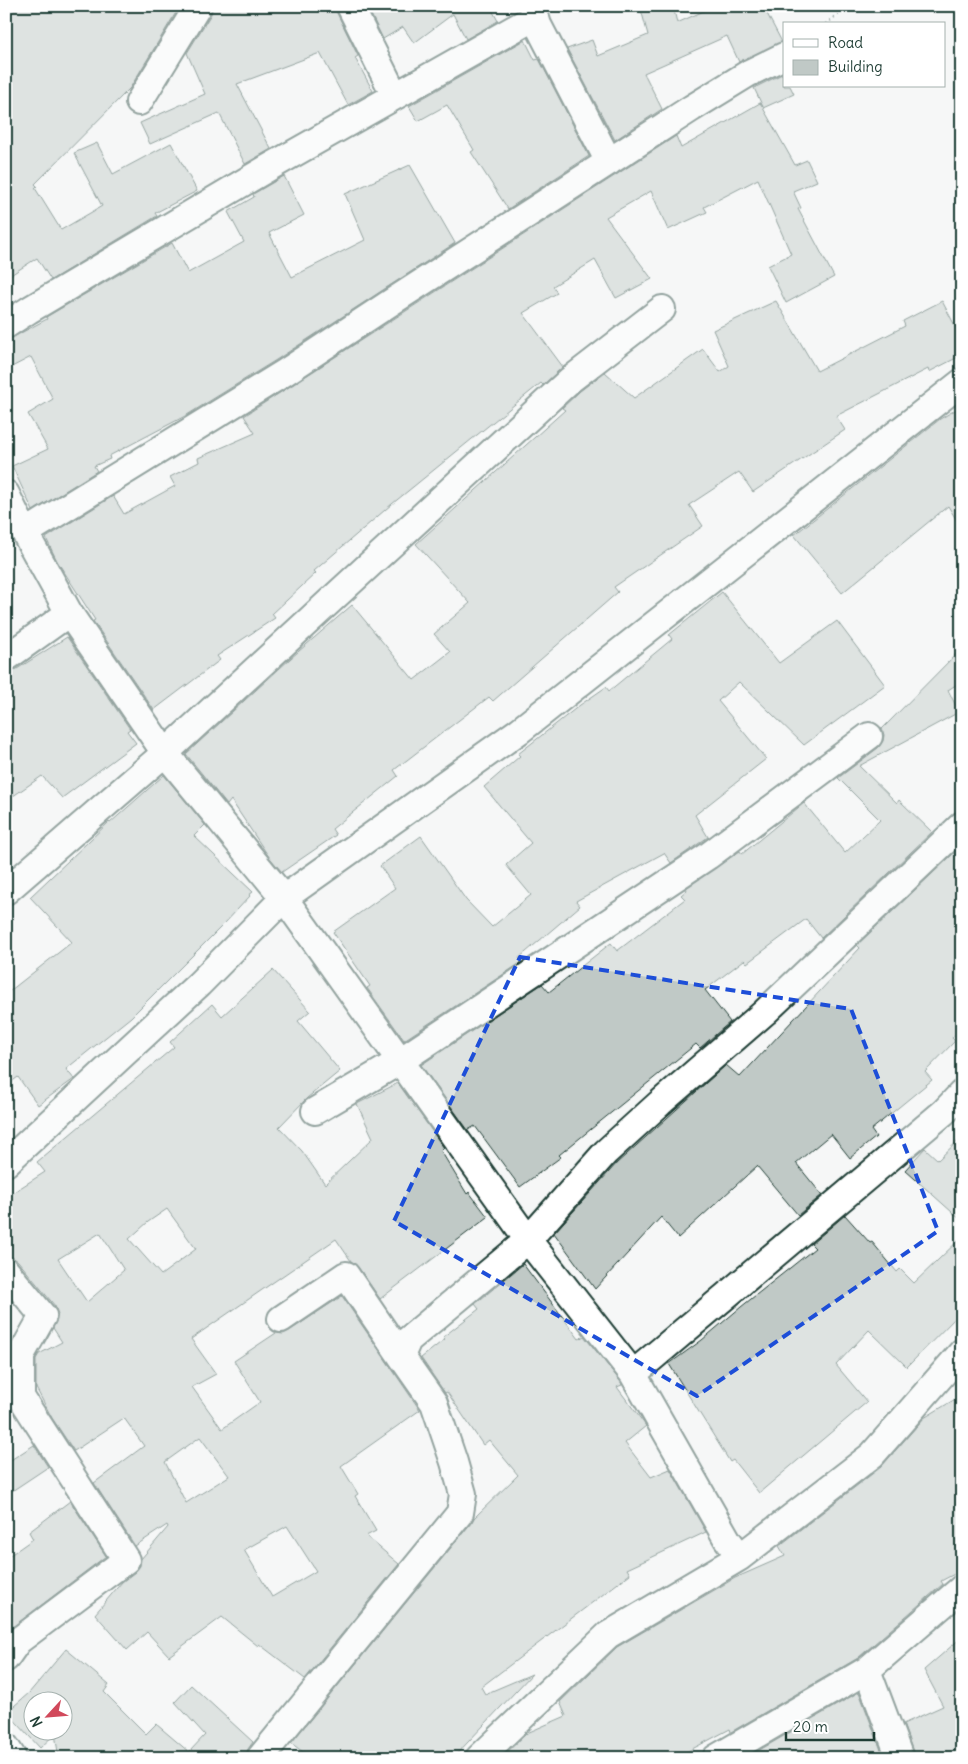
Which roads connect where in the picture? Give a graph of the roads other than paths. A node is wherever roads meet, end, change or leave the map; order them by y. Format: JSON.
{"nodes":[{"id":1,"x":198,"y":6,"type":"edge"},
{"id":2,"x":350,"y":6,"type":"edge"},
{"id":3,"x":533,"y":12,"type":"edge"},
{"id":4,"x":783,"y":56,"type":"edge"},
{"id":5,"x":395,"y":96,"type":"junction"},
{"id":6,"x":139,"y":102,"type":"dead end"},
{"id":7,"x":610,"y":162,"type":"junction"},
{"id":8,"x":662,"y":309,"type":"dead end"},
{"id":9,"x":6,"y":325,"type":"edge"},
{"id":10,"x":962,"y":382,"type":"edge"},
{"id":11,"x":6,"y":494,"type":"edge"},
{"id":12,"x":25,"y":533,"type":"junction"},
{"id":13,"x":69,"y":613,"type":"junction"},
{"id":14,"x":6,"y":658,"type":"edge"},
{"id":15,"x":869,"y":736,"type":"dead end"},
{"id":16,"x":165,"y":753,"type":"junction"},
{"id":17,"x":962,"y":824,"type":"edge"},
{"id":18,"x":6,"y":891,"type":"edge"},
{"id":19,"x":284,"y":898,"type":"junction"},
{"id":20,"x":400,"y":1061,"type":"junction"},
{"id":21,"x":962,"y":1093,"type":"edge"},
{"id":22,"x":315,"y":1111,"type":"dead end"},
{"id":23,"x":6,"y":1164,"type":"edge"},
{"id":24,"x":528,"y":1240,"type":"junction"},
{"id":25,"x":6,"y":1271,"type":"edge"},
{"id":26,"x":281,"y":1319,"type":"dead end"},
{"id":27,"x":962,"y":1352,"type":"edge"},
{"id":28,"x":401,"y":1356,"type":"junction"},
{"id":29,"x":633,"y":1374,"type":"junction"},
{"id":30,"x":740,"y":1557,"type":"junction"},
{"id":31,"x":962,"y":1588,"type":"edge"},
{"id":32,"x":6,"y":1658,"type":"edge"},
{"id":33,"x":867,"y":1670,"type":"junction"},
{"id":34,"x":6,"y":1747,"type":"edge"},
{"id":35,"x":13,"y":1758,"type":"edge"},
{"id":36,"x":260,"y":1758,"type":"edge"},
{"id":37,"x":479,"y":1758,"type":"edge"},
{"id":38,"x":716,"y":1758,"type":"edge"},
{"id":39,"x":900,"y":1758,"type":"edge"}],
"edges":[{"from":1,"to":6,"type":"street"},
{"from":2,"to":5,"type":"street"},
{"from":3,"to":5,"type":"street"},
{"from":3,"to":7,"type":"street"},
{"from":4,"to":7,"type":"street"},
{"from":5,"to":9,"type":"street"},
{"from":7,"to":12,"type":"street"},
{"from":8,"to":16,"type":"street"},
{"from":10,"to":19,"type":"street"},
{"from":11,"to":12,"type":"street"},
{"from":12,"to":13,"type":"street"},
{"from":13,"to":14,"type":"street"},
{"from":13,"to":16,"type":"street"},
{"from":15,"to":20,"type":"street"},
{"from":16,"to":18,"type":"street"},
{"from":16,"to":19,"type":"street"},
{"from":17,"to":24,"type":"street"},
{"from":19,"to":20,"type":"street"},
{"from":19,"to":23,"type":"street"},
{"from":20,"to":22,"type":"street"},
{"from":20,"to":24,"type":"street"},
{"from":21,"to":29,"type":"street"},
{"from":24,"to":28,"type":"street"},
{"from":24,"to":29,"type":"street"},
{"from":25,"to":32,"type":"street"},
{"from":26,"to":28,"type":"street"},
{"from":27,"to":30,"type":"street"},
{"from":28,"to":36,"type":"street"},
{"from":29,"to":30,"type":"street"},
{"from":30,"to":37,"type":"street"},
{"from":31,"to":33,"type":"street"},
{"from":33,"to":38,"type":"street"},
{"from":33,"to":39,"type":"street"},
{"from":34,"to":35,"type":"street"}]}
